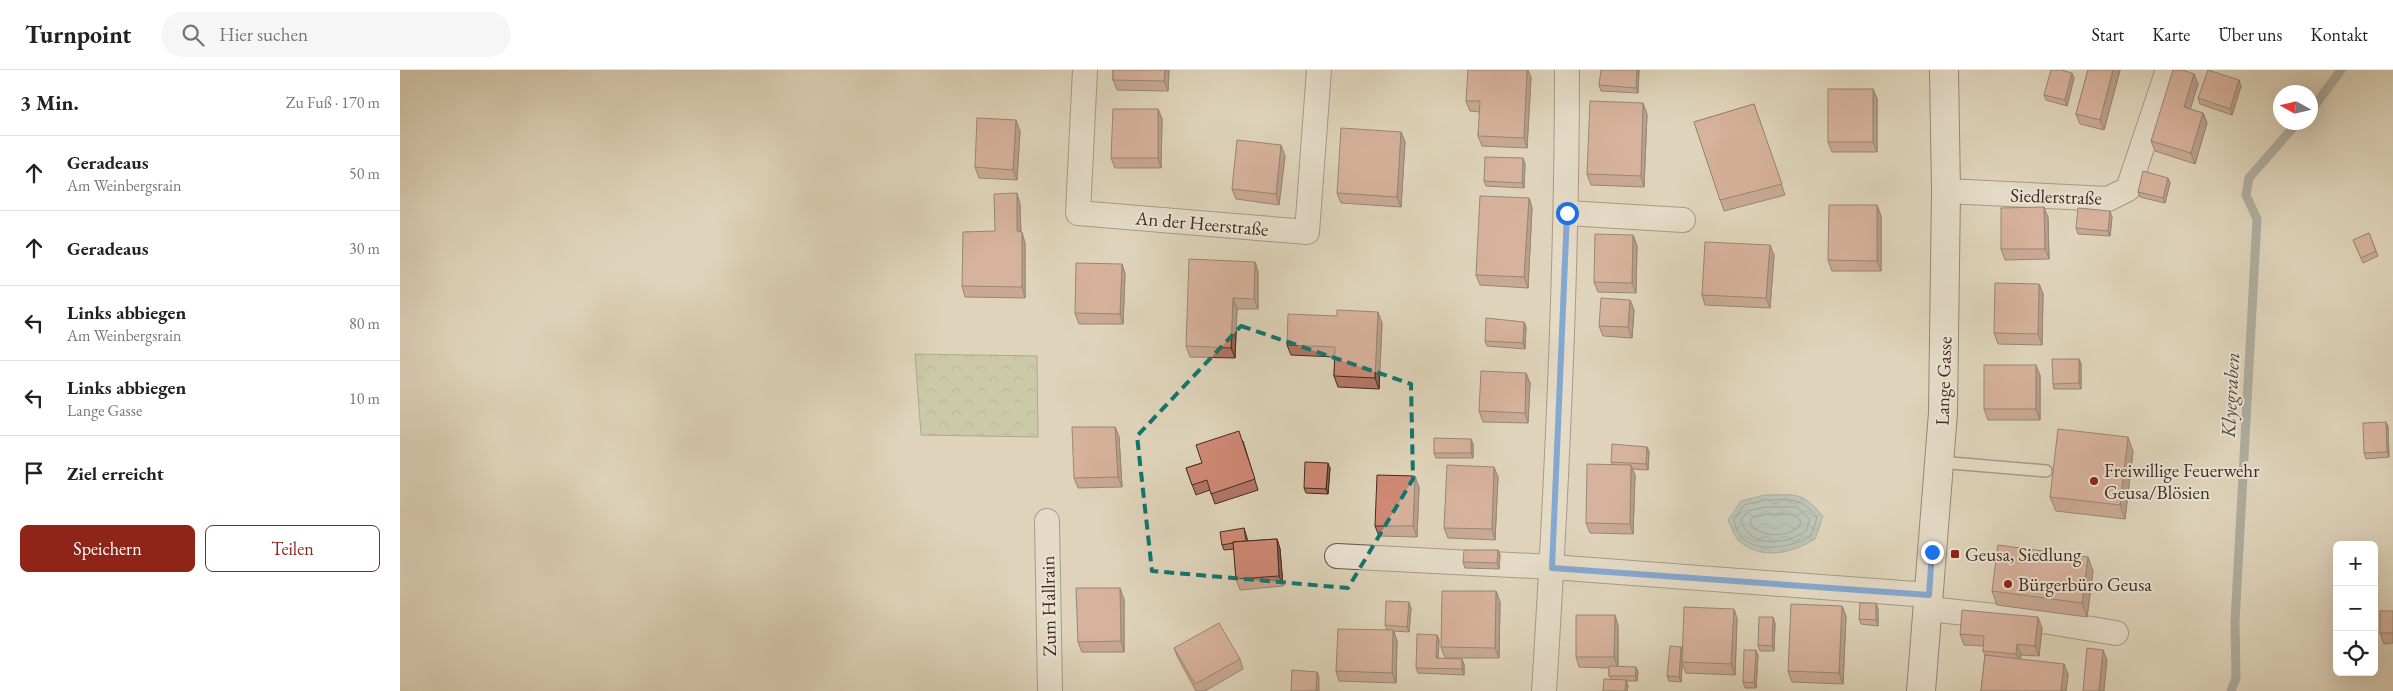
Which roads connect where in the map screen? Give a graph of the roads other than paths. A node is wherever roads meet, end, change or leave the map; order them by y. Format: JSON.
{"nodes":[{"id":1,"x":1085,"y":70,"type":"edge"},
{"id":2,"x":1318,"y":70,"type":"edge"},
{"id":3,"x":1566,"y":70,"type":"edge"},
{"id":4,"x":1944,"y":70,"type":"edge"},
{"id":5,"x":2168,"y":70,"type":"edge"},
{"id":6,"x":1946,"y":191,"type":"junction"},
{"id":7,"x":1567,"y":213,"type":"junction"},
{"id":8,"x":1683,"y":220,"type":"dead end"},
{"id":9,"x":1939,"y":462,"type":"junction"},
{"id":10,"x":2046,"y":471,"type":"dead end"},
{"id":11,"x":1047,"y":522,"type":"dead end"},
{"id":12,"x":1337,"y":556,"type":"dead end"},
{"id":13,"x":1552,"y":568,"type":"junction"},
{"id":14,"x":1928,"y":602,"type":"junction"},
{"id":15,"x":2116,"y":632,"type":"dead end"},
{"id":16,"x":1050,"y":691,"type":"edge"},
{"id":17,"x":1544,"y":691,"type":"edge"},
{"id":18,"x":1921,"y":691,"type":"edge"}],
"edges":[{"from":1,"to":2,"type":"street","name":"An der Heerstraße"},
{"from":3,"to":7,"type":"street"},
{"from":4,"to":6,"type":"street","name":"Lange Gasse"},
{"from":5,"to":6,"type":"street","name":"Siedlerstraße"},
{"from":6,"to":9,"type":"street","name":"Lange Gasse"},
{"from":7,"to":8,"type":"street"},
{"from":7,"to":13,"type":"street"},
{"from":9,"to":10,"type":"lane"},
{"from":9,"to":14,"type":"street","name":"Lange Gasse"},
{"from":11,"to":16,"type":"street","name":"Zum Hallrain"},
{"from":12,"to":13,"type":"street"},
{"from":13,"to":14,"type":"street"},
{"from":13,"to":17,"type":"street"},
{"from":14,"to":15,"type":"street"},
{"from":14,"to":18,"type":"street","name":"Lange Gasse"}]}
